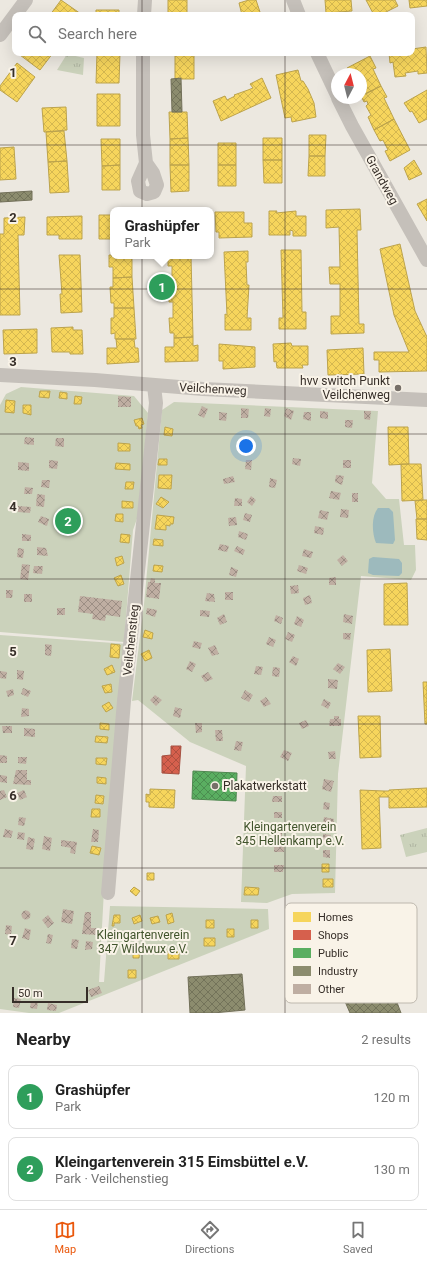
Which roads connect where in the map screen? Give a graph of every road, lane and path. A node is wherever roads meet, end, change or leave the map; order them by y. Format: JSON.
{"nodes":[{"id":1,"x":26,"y":0,"type":"edge"},
{"id":2,"x":145,"y":0,"type":"edge"},
{"id":3,"x":293,"y":0,"type":"edge"},
{"id":4,"x":17,"y":12,"type":"edge"},
{"id":5,"x":144,"y":12,"type":"edge"},
{"id":6,"x":298,"y":12,"type":"edge"},
{"id":7,"x":12,"y":19,"type":"edge"},
{"id":8,"x":0,"y":35,"type":"edge"},
{"id":9,"x":143,"y":56,"type":"edge"},
{"id":10,"x":318,"y":56,"type":"edge"},
{"id":11,"x":331,"y":82,"type":"edge"},
{"id":12,"x":341,"y":104,"type":"edge"},
{"id":13,"x":146,"y":163,"type":"dead end"},
{"id":14,"x":423,"y":246,"type":"edge"},
{"id":15,"x":427,"y":260,"type":"edge"},
{"id":16,"x":2,"y":379,"type":"edge"},
{"id":17,"x":154,"y":386,"type":"junction"},
{"id":18,"x":427,"y":400,"type":"edge"},
{"id":19,"x":108,"y":893,"type":"dead end"}],
"edges":[{"from":1,"to":4,"type":"street"},
{"from":2,"to":5,"type":"street"},
{"from":3,"to":6,"type":"street"},
{"from":7,"to":8,"type":"street"},
{"from":9,"to":13,"type":"street"},
{"from":10,"to":11,"type":"street"},
{"from":12,"to":14,"type":"street","name":"Grandweg"},
{"from":14,"to":15,"type":"street","name":"Grandweg"},
{"from":16,"to":17,"type":"street","name":"Veilchenweg"},
{"from":17,"to":18,"type":"street","name":"Veilchenweg"},
{"from":17,"to":19,"type":"street","name":"Veilchenstieg"}]}
